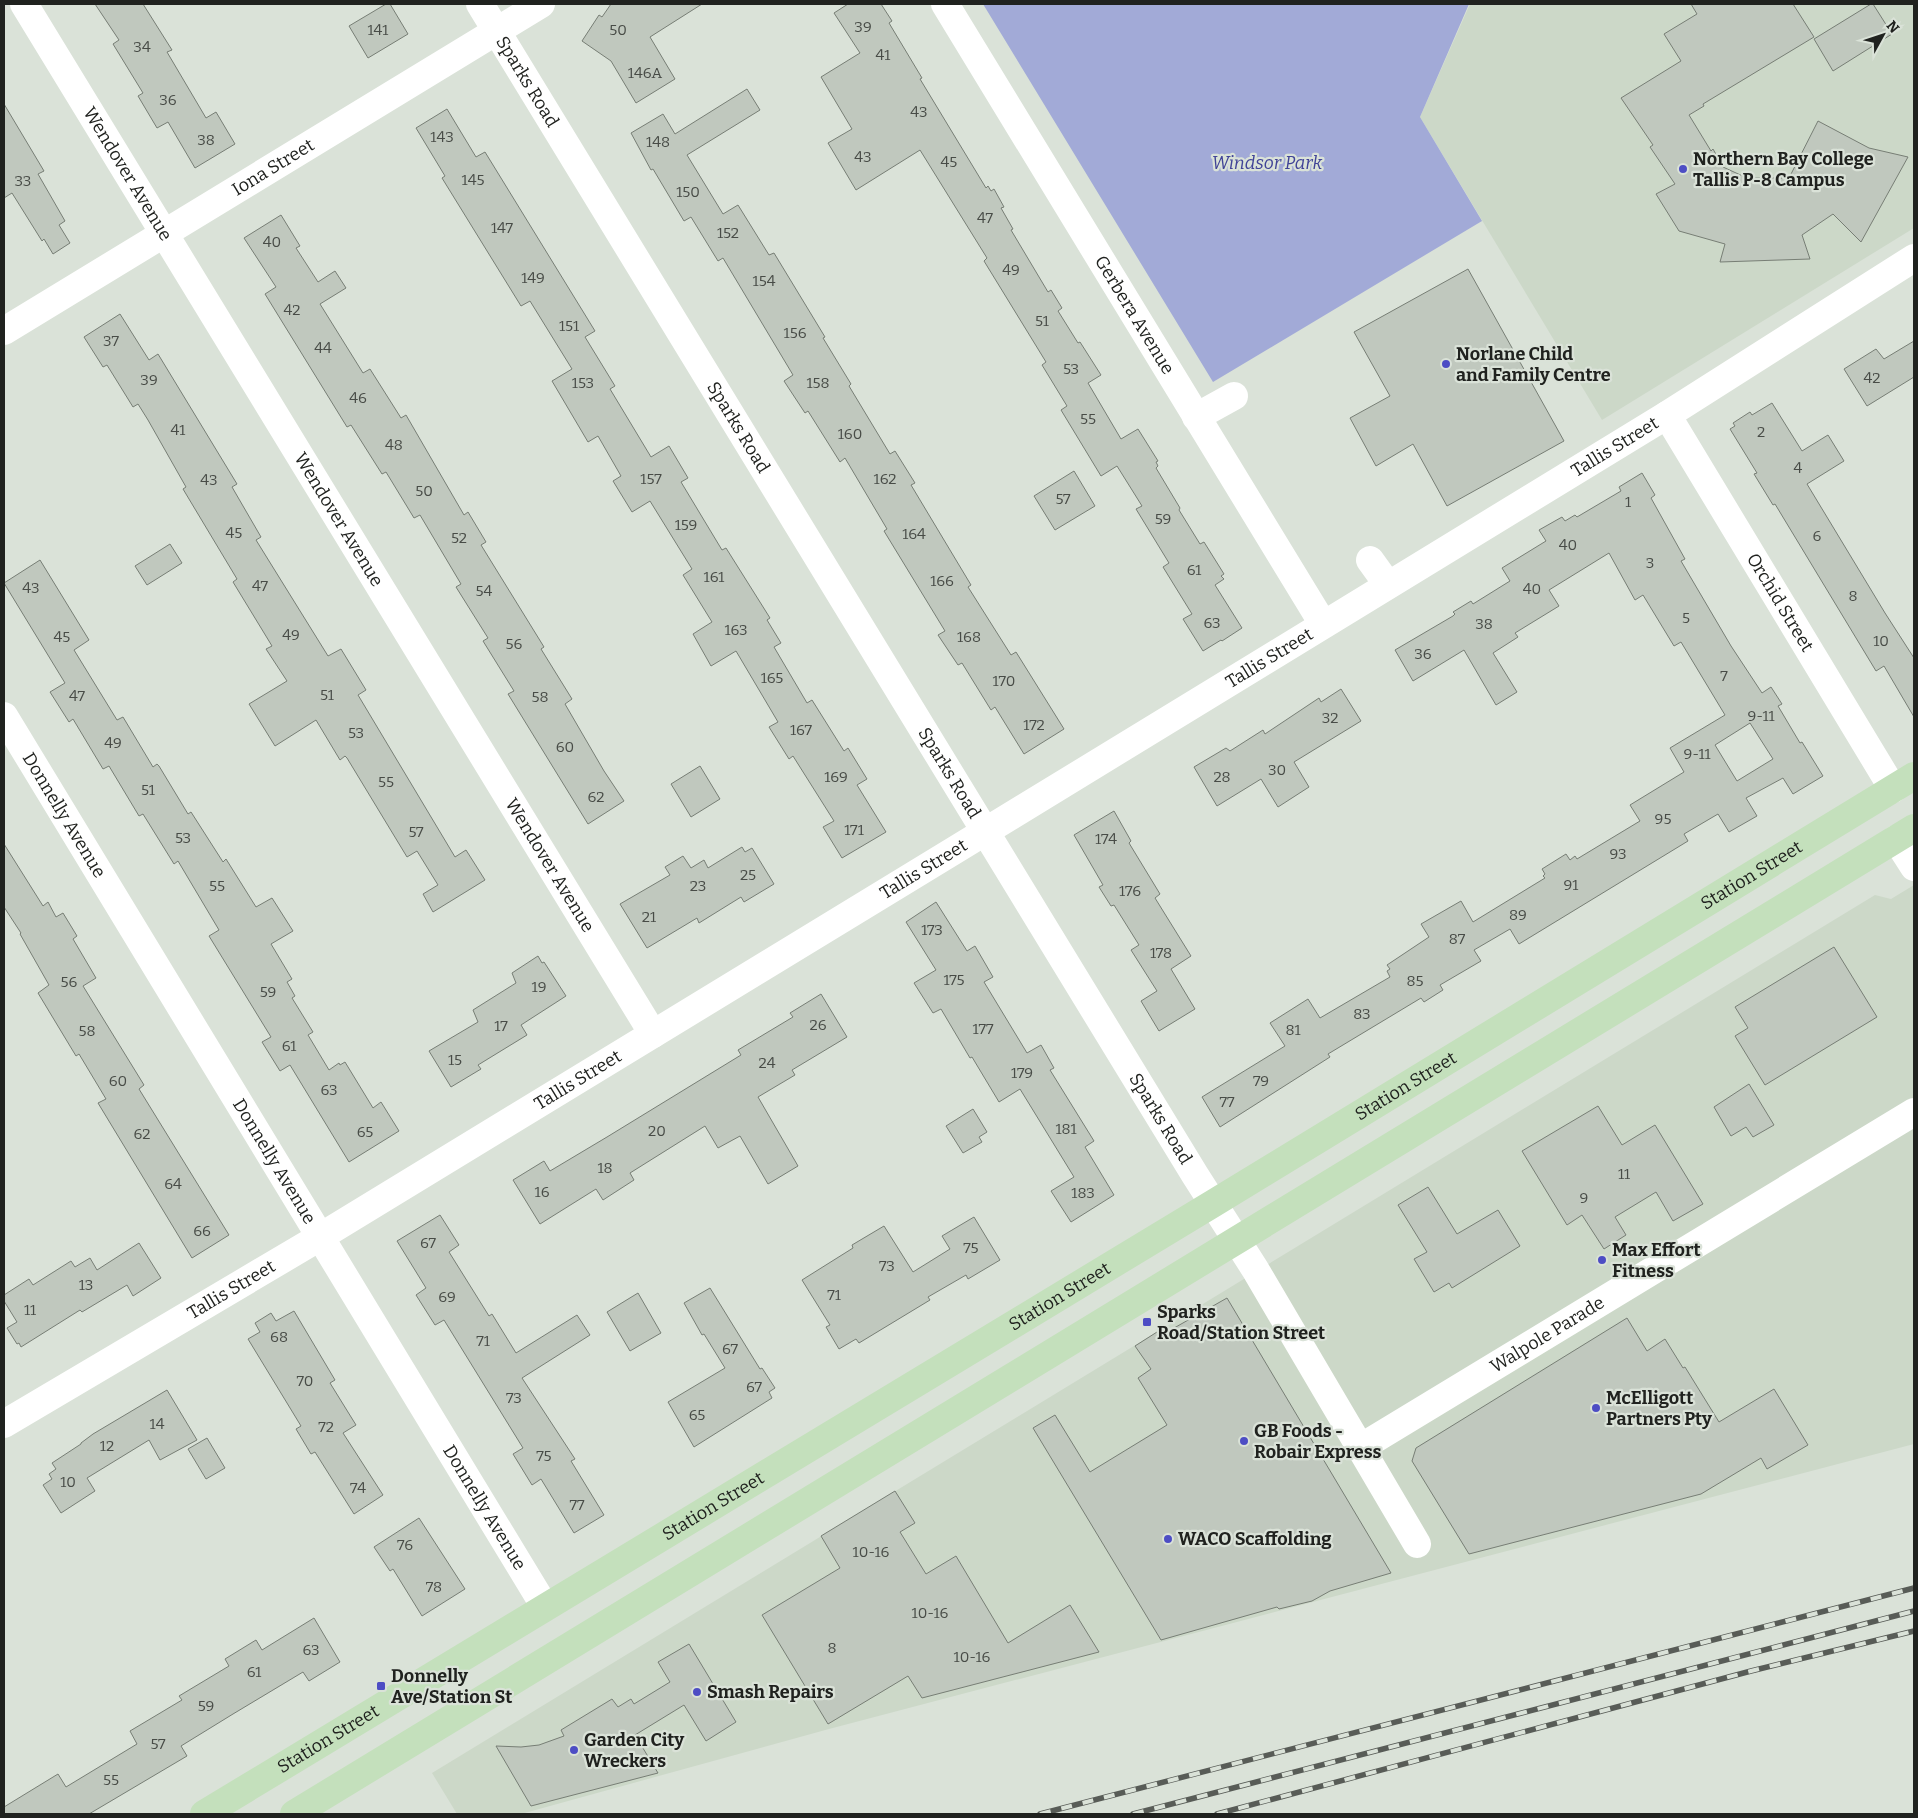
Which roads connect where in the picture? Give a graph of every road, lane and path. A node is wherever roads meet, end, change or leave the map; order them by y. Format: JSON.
{"nodes":[{"id":1,"x":24,"y":4,"type":"edge"},
{"id":2,"x":480,"y":4,"type":"edge"},
{"id":3,"x":541,"y":4,"type":"edge"},
{"id":4,"x":946,"y":4,"type":"edge"},
{"id":5,"x":496,"y":31,"type":"junction"},
{"id":6,"x":164,"y":234,"type":"junction"},
{"id":7,"x":1914,"y":258,"type":"edge"},
{"id":8,"x":4,"y":331,"type":"edge"},
{"id":9,"x":1234,"y":396,"type":"dead end"},
{"id":10,"x":1667,"y":415,"type":"junction"},
{"id":11,"x":1196,"y":417,"type":"junction"},
{"id":12,"x":1370,"y":560,"type":"dead end"},
{"id":13,"x":1388,"y":585,"type":"junction"},
{"id":14,"x":1323,"y":624,"type":"junction"},
{"id":15,"x":4,"y":716,"type":"edge"},
{"id":16,"x":1904,"y":783,"type":"edge"},
{"id":17,"x":985,"y":832,"type":"junction"},
{"id":18,"x":1905,"y":833,"type":"edge"},
{"id":19,"x":1914,"y":867,"type":"edge"},
{"id":20,"x":653,"y":1034,"type":"junction"},
{"id":21,"x":1914,"y":1112,"type":"edge"},
{"id":22,"x":1214,"y":1204,"type":"junction"},
{"id":23,"x":320,"y":1236,"type":"junction"},
{"id":24,"x":1237,"y":1240,"type":"junction"},
{"id":25,"x":4,"y":1424,"type":"edge"},
{"id":26,"x":1360,"y":1448,"type":"junction"},
{"id":27,"x":1417,"y":1544,"type":"dead end"},
{"id":28,"x":545,"y":1608,"type":"junction"},
{"id":29,"x":204,"y":1814,"type":"edge"},
{"id":30,"x":294,"y":1814,"type":"edge"}],
"edges":[{"from":1,"to":6,"type":"street","name":"Wendover Avenue"},
{"from":2,"to":5,"type":"street","name":"Sparks Road"},
{"from":3,"to":5,"type":"street","name":"Iona Street"},
{"from":4,"to":11,"type":"street","name":"Gerbera Avenue"},
{"from":5,"to":6,"type":"street","name":"Iona Street"},
{"from":5,"to":17,"type":"street","name":"Sparks Road"},
{"from":6,"to":8,"type":"street","name":"Iona Street"},
{"from":6,"to":20,"type":"street","name":"Wendover Avenue"},
{"from":7,"to":10,"type":"street","name":"Tallis Street"},
{"from":9,"to":11,"type":"street"},
{"from":10,"to":13,"type":"street","name":"Tallis Street"},
{"from":10,"to":16,"type":"street","name":"Orchid Street"},
{"from":11,"to":14,"type":"street","name":"Gerbera Avenue"},
{"from":12,"to":13,"type":"street"},
{"from":13,"to":14,"type":"street","name":"Tallis Street"},
{"from":14,"to":17,"type":"street","name":"Tallis Street"},
{"from":15,"to":23,"type":"street","name":"Donnelly Avenue"},
{"from":16,"to":22,"type":"main road","name":"Station Street"},
{"from":17,"to":20,"type":"street","name":"Tallis Street"},
{"from":17,"to":22,"type":"street","name":"Sparks Road"},
{"from":18,"to":19,"type":"street"},
{"from":18,"to":24,"type":"main road"},
{"from":20,"to":23,"type":"street","name":"Tallis Street"},
{"from":21,"to":26,"type":"street","name":"Walpole Parade"},
{"from":22,"to":24,"type":"street","name":"Sparks Road"},
{"from":22,"to":28,"type":"main road","name":"Station Street"},
{"from":23,"to":25,"type":"street","name":"Tallis Street"},
{"from":23,"to":28,"type":"street","name":"Donnelly Avenue"},
{"from":24,"to":26,"type":"street","name":"Sparks Road"},
{"from":24,"to":30,"type":"main road"},
{"from":26,"to":27,"type":"street","name":"Sparks Road"},
{"from":28,"to":29,"type":"main road","name":"Station Street"}]}
